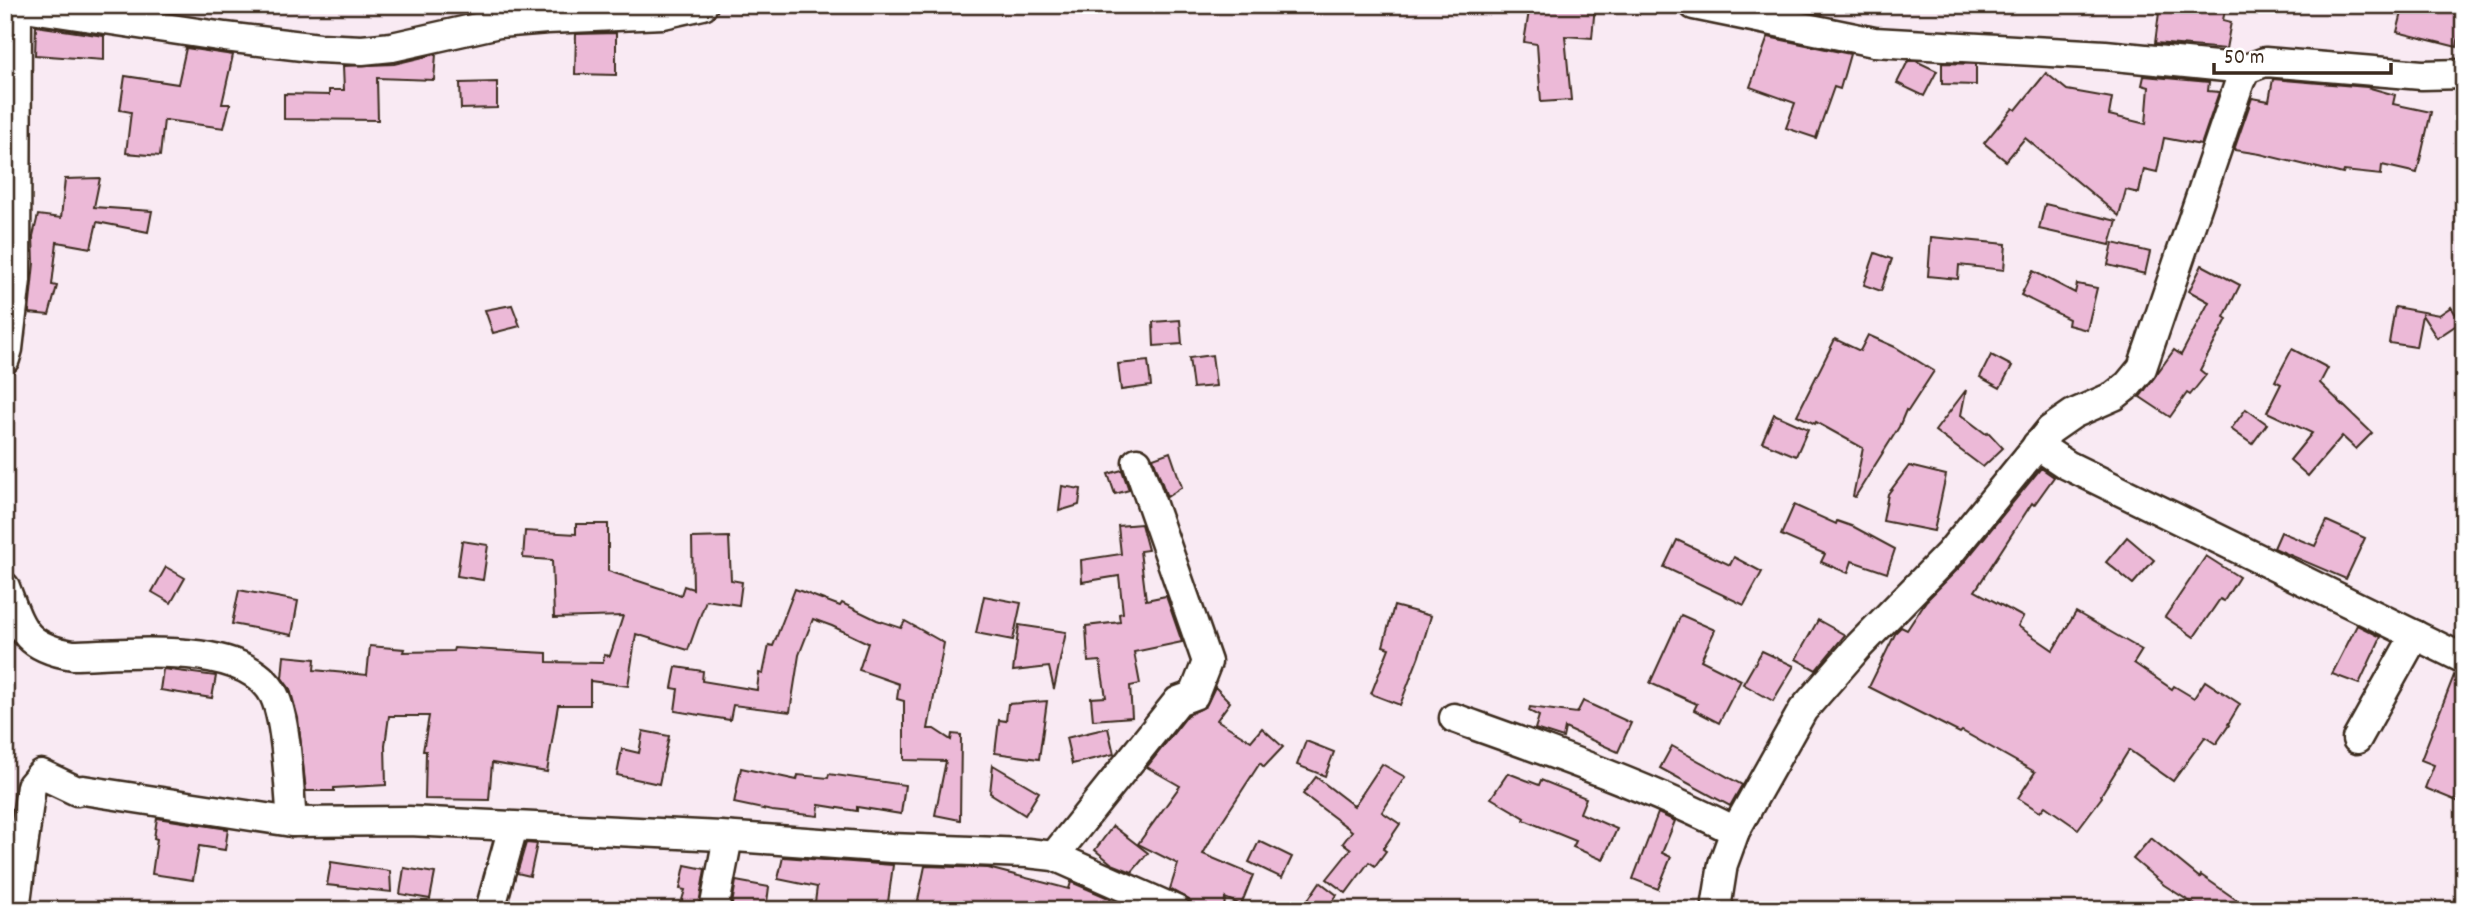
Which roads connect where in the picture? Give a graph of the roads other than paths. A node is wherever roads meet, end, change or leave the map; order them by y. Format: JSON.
{"nodes":[{"id":1,"x":703,"y":5,"type":"edge"},
{"id":2,"x":1694,"y":5,"type":"edge"},
{"id":3,"x":14,"y":6,"type":"edge"},
{"id":4,"x":2246,"y":69,"type":"junction"},
{"id":5,"x":2464,"y":74,"type":"edge"},
{"id":6,"x":6,"y":352,"type":"edge"},
{"id":7,"x":2038,"y":445,"type":"junction"},
{"id":8,"x":1137,"y":462,"type":"dead end"},
{"id":9,"x":5,"y":586,"type":"edge"},
{"id":10,"x":2415,"y":635,"type":"junction"},
{"id":11,"x":2464,"y":659,"type":"edge"},
{"id":12,"x":1454,"y":719,"type":"dead end"},
{"id":13,"x":2357,"y":739,"type":"dead end"},
{"id":14,"x":292,"y":822,"type":"junction"},
{"id":15,"x":513,"y":827,"type":"junction"},
{"id":16,"x":1735,"y":831,"type":"junction"},
{"id":17,"x":728,"y":837,"type":"junction"},
{"id":18,"x":1054,"y":856,"type":"junction"},
{"id":19,"x":15,"y":910,"type":"edge"},
{"id":20,"x":491,"y":910,"type":"edge"},
{"id":21,"x":714,"y":910,"type":"edge"},
{"id":22,"x":1176,"y":910,"type":"edge"},
{"id":23,"x":1720,"y":910,"type":"edge"}],
"edges":[{"from":1,"to":3,"type":"street"},
{"from":2,"to":4,"type":"street"},
{"from":3,"to":6,"type":"street"},
{"from":4,"to":5,"type":"street"},
{"from":4,"to":7,"type":"street"},
{"from":7,"to":10,"type":"street"},
{"from":7,"to":16,"type":"street"},
{"from":8,"to":18,"type":"street"},
{"from":9,"to":14,"type":"street"},
{"from":10,"to":11,"type":"street"},
{"from":10,"to":13,"type":"street"},
{"from":12,"to":16,"type":"street"},
{"from":14,"to":15,"type":"street"},
{"from":14,"to":19,"type":"street"},
{"from":15,"to":17,"type":"street"},
{"from":15,"to":20,"type":"street"},
{"from":16,"to":23,"type":"street"},
{"from":17,"to":18,"type":"street"},
{"from":17,"to":21,"type":"street"},
{"from":18,"to":22,"type":"street"}]}
